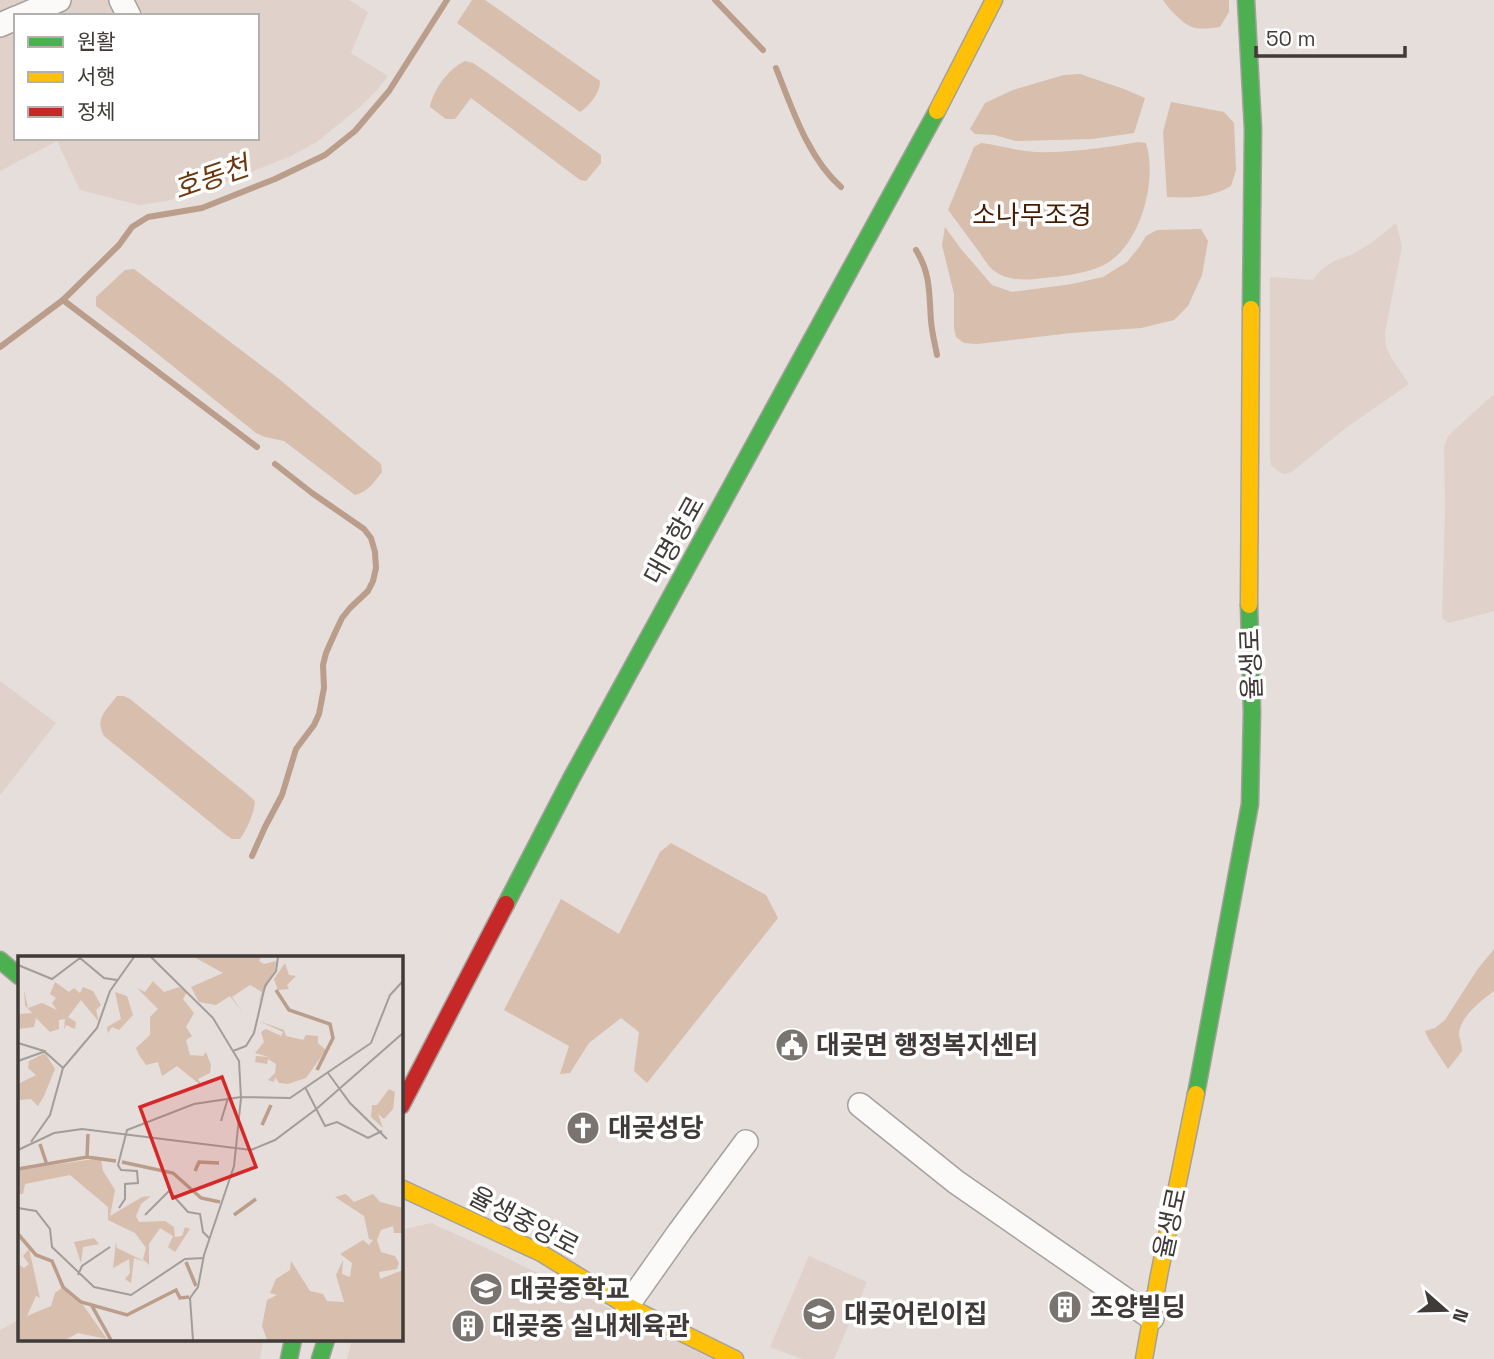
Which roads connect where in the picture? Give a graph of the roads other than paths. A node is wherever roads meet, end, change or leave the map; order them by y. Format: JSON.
{"nodes":[{"id":1,"x":58,"y":0,"type":"edge"},
{"id":2,"x":994,"y":0,"type":"edge"},
{"id":3,"x":1246,"y":0,"type":"edge"},
{"id":4,"x":26,"y":14,"type":"edge"},
{"id":5,"x":0,"y":960,"type":"edge"},
{"id":6,"x":18,"y":975,"type":"edge"},
{"id":7,"x":402,"y":1104,"type":"edge"},
{"id":8,"x":860,"y":1105,"type":"dead end"},
{"id":9,"x":746,"y":1142,"type":"dead end"},
{"id":10,"x":402,"y":1188,"type":"edge"},
{"id":11,"x":627,"y":1306,"type":"junction"},
{"id":12,"x":1152,"y":1318,"type":"junction"},
{"id":13,"x":325,"y":1342,"type":"edge"},
{"id":14,"x":320,"y":1359,"type":"edge"},
{"id":15,"x":735,"y":1359,"type":"edge"},
{"id":16,"x":1144,"y":1359,"type":"edge"}],
"edges":[{"from":1,"to":4,"type":"street"},
{"from":2,"to":7,"type":"street","name":"대명항로"},
{"from":3,"to":12,"type":"street","name":"율생로"},
{"from":5,"to":6,"type":"street"},
{"from":8,"to":12,"type":"street"},
{"from":9,"to":11,"type":"street"},
{"from":10,"to":11,"type":"street","name":"율생중앙로"},
{"from":11,"to":15,"type":"street","name":"율생중앙로"},
{"from":12,"to":16,"type":"street","name":"율생로"},
{"from":13,"to":14,"type":"street"}]}
